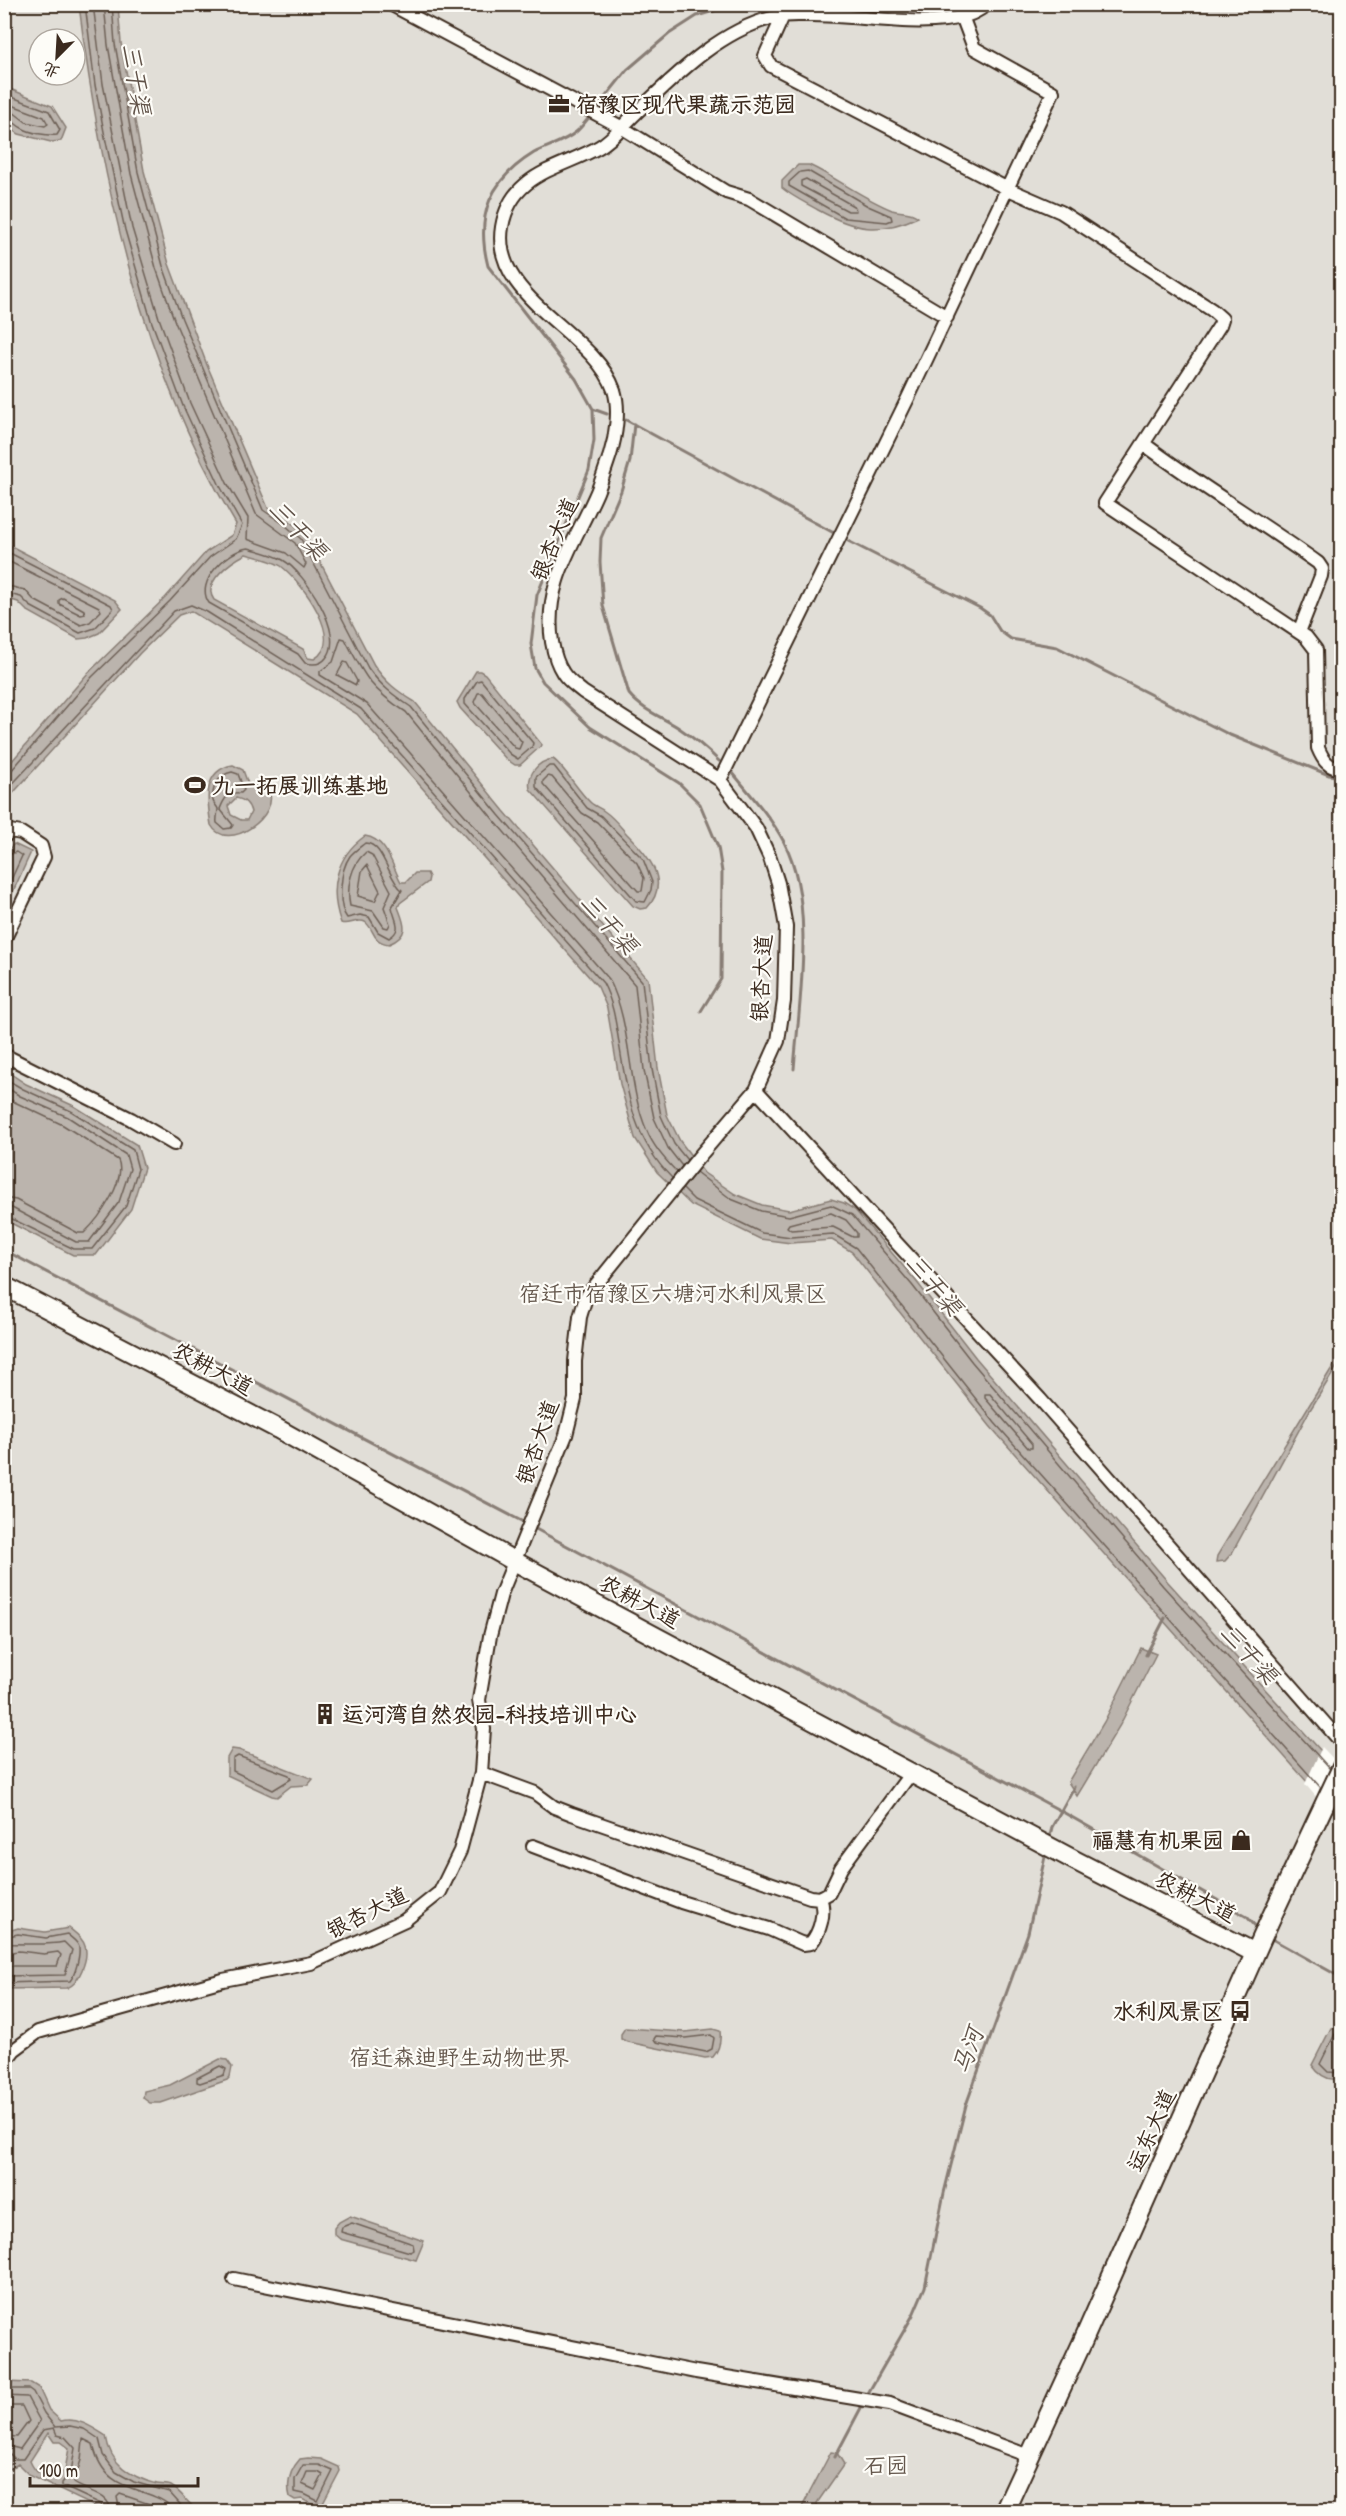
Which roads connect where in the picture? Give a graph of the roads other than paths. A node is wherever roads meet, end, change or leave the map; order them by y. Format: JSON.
{"nodes":[{"id":1,"x":390,"y":4,"type":"edge"},
{"id":2,"x":988,"y":4,"type":"edge"},
{"id":3,"x":783,"y":16,"type":"junction"},
{"id":4,"x":962,"y":16,"type":"junction"},
{"id":5,"x":618,"y":126,"type":"junction"},
{"id":6,"x":1008,"y":189,"type":"junction"},
{"id":7,"x":947,"y":317,"type":"junction"},
{"id":8,"x":1144,"y":444,"type":"junction"},
{"id":9,"x":1299,"y":632,"type":"junction"},
{"id":10,"x":1341,"y":769,"type":"edge"},
{"id":11,"x":720,"y":780,"type":"junction"},
{"id":12,"x":4,"y":837,"type":"edge"},
{"id":13,"x":4,"y":940,"type":"edge"},
{"id":14,"x":4,"y":1054,"type":"edge"},
{"id":15,"x":756,"y":1090,"type":"junction"},
{"id":16,"x":174,"y":1144,"type":"dead end"},
{"id":17,"x":4,"y":1286,"type":"edge"},
{"id":18,"x":514,"y":1561,"type":"junction"},
{"id":19,"x":1341,"y":1743,"type":"edge"},
{"id":20,"x":1341,"y":1767,"type":"edge"},
{"id":21,"x":482,"y":1773,"type":"junction"},
{"id":22,"x":911,"y":1773,"type":"junction"},
{"id":23,"x":533,"y":1846,"type":"dead end"},
{"id":24,"x":820,"y":1898,"type":"junction"},
{"id":25,"x":1255,"y":1953,"type":"junction"},
{"id":26,"x":4,"y":2063,"type":"edge"},
{"id":27,"x":234,"y":2279,"type":"dead end"},
{"id":28,"x":1029,"y":2456,"type":"junction"},
{"id":29,"x":1004,"y":2511,"type":"edge"}],
"edges":[{"from":1,"to":5,"type":"street"},
{"from":2,"to":4,"type":"street","name":"银杏大道"},
{"from":3,"to":4,"type":"street","name":"银杏大道"},
{"from":3,"to":5,"type":"street","name":"银杏大道"},
{"from":3,"to":6,"type":"street"},
{"from":4,"to":6,"type":"street"},
{"from":5,"to":7,"type":"street"},
{"from":5,"to":11,"type":"street","name":"银杏大道"},
{"from":6,"to":7,"type":"street"},
{"from":6,"to":8,"type":"street"},
{"from":7,"to":11,"type":"street"},
{"from":8,"to":9,"type":"street"},
{"from":8,"to":9,"type":"street"},
{"from":9,"to":10,"type":"street"},
{"from":11,"to":15,"type":"street","name":"银杏大道"},
{"from":12,"to":13,"type":"street"},
{"from":14,"to":16,"type":"street"},
{"from":15,"to":18,"type":"street","name":"银杏大道"},
{"from":15,"to":19,"type":"street"},
{"from":17,"to":18,"type":"street","name":"农耕大道"},
{"from":18,"to":21,"type":"street","name":"银杏大道"},
{"from":18,"to":22,"type":"street","name":"农耕大道"},
{"from":20,"to":25,"type":"street","name":"运东大道"},
{"from":21,"to":24,"type":"street"},
{"from":21,"to":26,"type":"street","name":"银杏大道"},
{"from":22,"to":24,"type":"street"},
{"from":22,"to":25,"type":"street","name":"农耕大道"},
{"from":23,"to":24,"type":"street"},
{"from":25,"to":28,"type":"street","name":"运东大道"},
{"from":27,"to":28,"type":"street"},
{"from":28,"to":29,"type":"street","name":"运东大道"}]}
